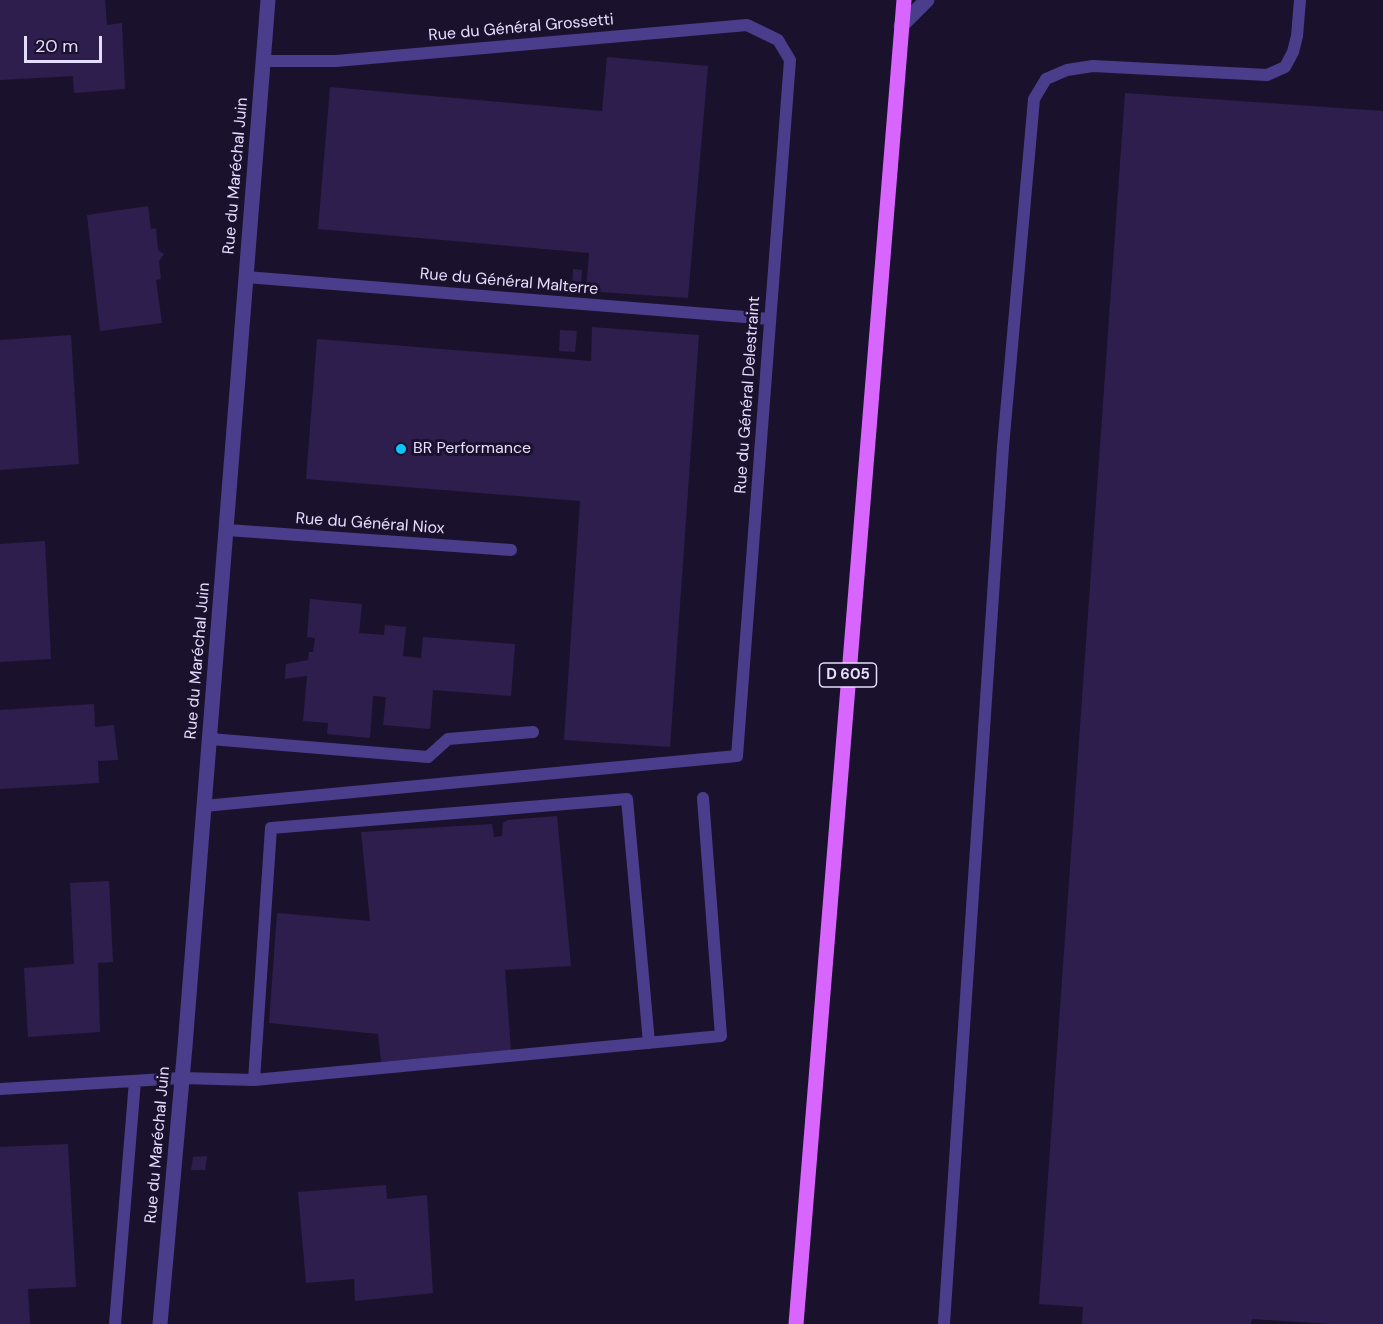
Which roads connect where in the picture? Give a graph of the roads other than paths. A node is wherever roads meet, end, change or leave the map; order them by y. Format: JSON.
{"nodes":[{"id":1,"x":268,"y":0,"type":"edge"},
{"id":2,"x":904,"y":0,"type":"edge"},
{"id":3,"x":927,"y":0,"type":"edge"},
{"id":4,"x":1300,"y":0,"type":"edge"},
{"id":5,"x":901,"y":26,"type":"junction"},
{"id":6,"x":778,"y":40,"type":"joint"},
{"id":7,"x":263,"y":62,"type":"junction"},
{"id":8,"x":246,"y":277,"type":"junction"},
{"id":9,"x":770,"y":319,"type":"junction"},
{"id":10,"x":226,"y":530,"type":"junction"},
{"id":11,"x":511,"y":550,"type":"dead end"},
{"id":12,"x":533,"y":732,"type":"dead end"},
{"id":13,"x":210,"y":739,"type":"junction"},
{"id":14,"x":702,"y":798,"type":"dead end"},
{"id":15,"x":204,"y":806,"type":"junction"},
{"id":16,"x":649,"y":1043,"type":"junction"},
{"id":17,"x":182,"y":1078,"type":"junction"},
{"id":18,"x":254,"y":1080,"type":"junction"},
{"id":19,"x":135,"y":1081,"type":"junction"},
{"id":20,"x":0,"y":1089,"type":"edge"},
{"id":21,"x":115,"y":1324,"type":"edge"},
{"id":22,"x":160,"y":1324,"type":"edge"},
{"id":23,"x":796,"y":1324,"type":"edge"},
{"id":24,"x":944,"y":1324,"type":"edge"}],
"edges":[{"from":1,"to":7,"type":"street","name":"Rue du Maréchal Juin"},
{"from":2,"to":5,"type":"main road","number":"D 605"},
{"from":3,"to":5,"type":"street"},
{"from":4,"to":24,"type":"lane"},
{"from":5,"to":23,"type":"main road","number":"D 605"},
{"from":6,"to":7,"type":"lane","name":"Rue du Général Grossetti"},
{"from":6,"to":9,"type":"lane","name":"Rue du Général Delestraint"},
{"from":7,"to":8,"type":"street","name":"Rue du Maréchal Juin"},
{"from":8,"to":9,"type":"lane","name":"Rue du Général Malterre"},
{"from":8,"to":10,"type":"street","name":"Rue du Maréchal Juin"},
{"from":9,"to":15,"type":"lane","name":"Rue du Général Delestraint"},
{"from":10,"to":11,"type":"lane","name":"Rue du Général Niox"},
{"from":10,"to":13,"type":"street","name":"Rue du Maréchal Juin"},
{"from":12,"to":13,"type":"lane"},
{"from":13,"to":15,"type":"street","name":"Rue du Maréchal Juin"},
{"from":14,"to":16,"type":"lane"},
{"from":15,"to":17,"type":"street","name":"Rue du Maréchal Juin"},
{"from":16,"to":18,"type":"lane"},
{"from":16,"to":18,"type":"lane"},
{"from":17,"to":18,"type":"lane"},
{"from":17,"to":19,"type":"lane"},
{"from":17,"to":22,"type":"street","name":"Rue du Maréchal Juin"},
{"from":19,"to":20,"type":"lane"},
{"from":19,"to":21,"type":"lane"}]}
